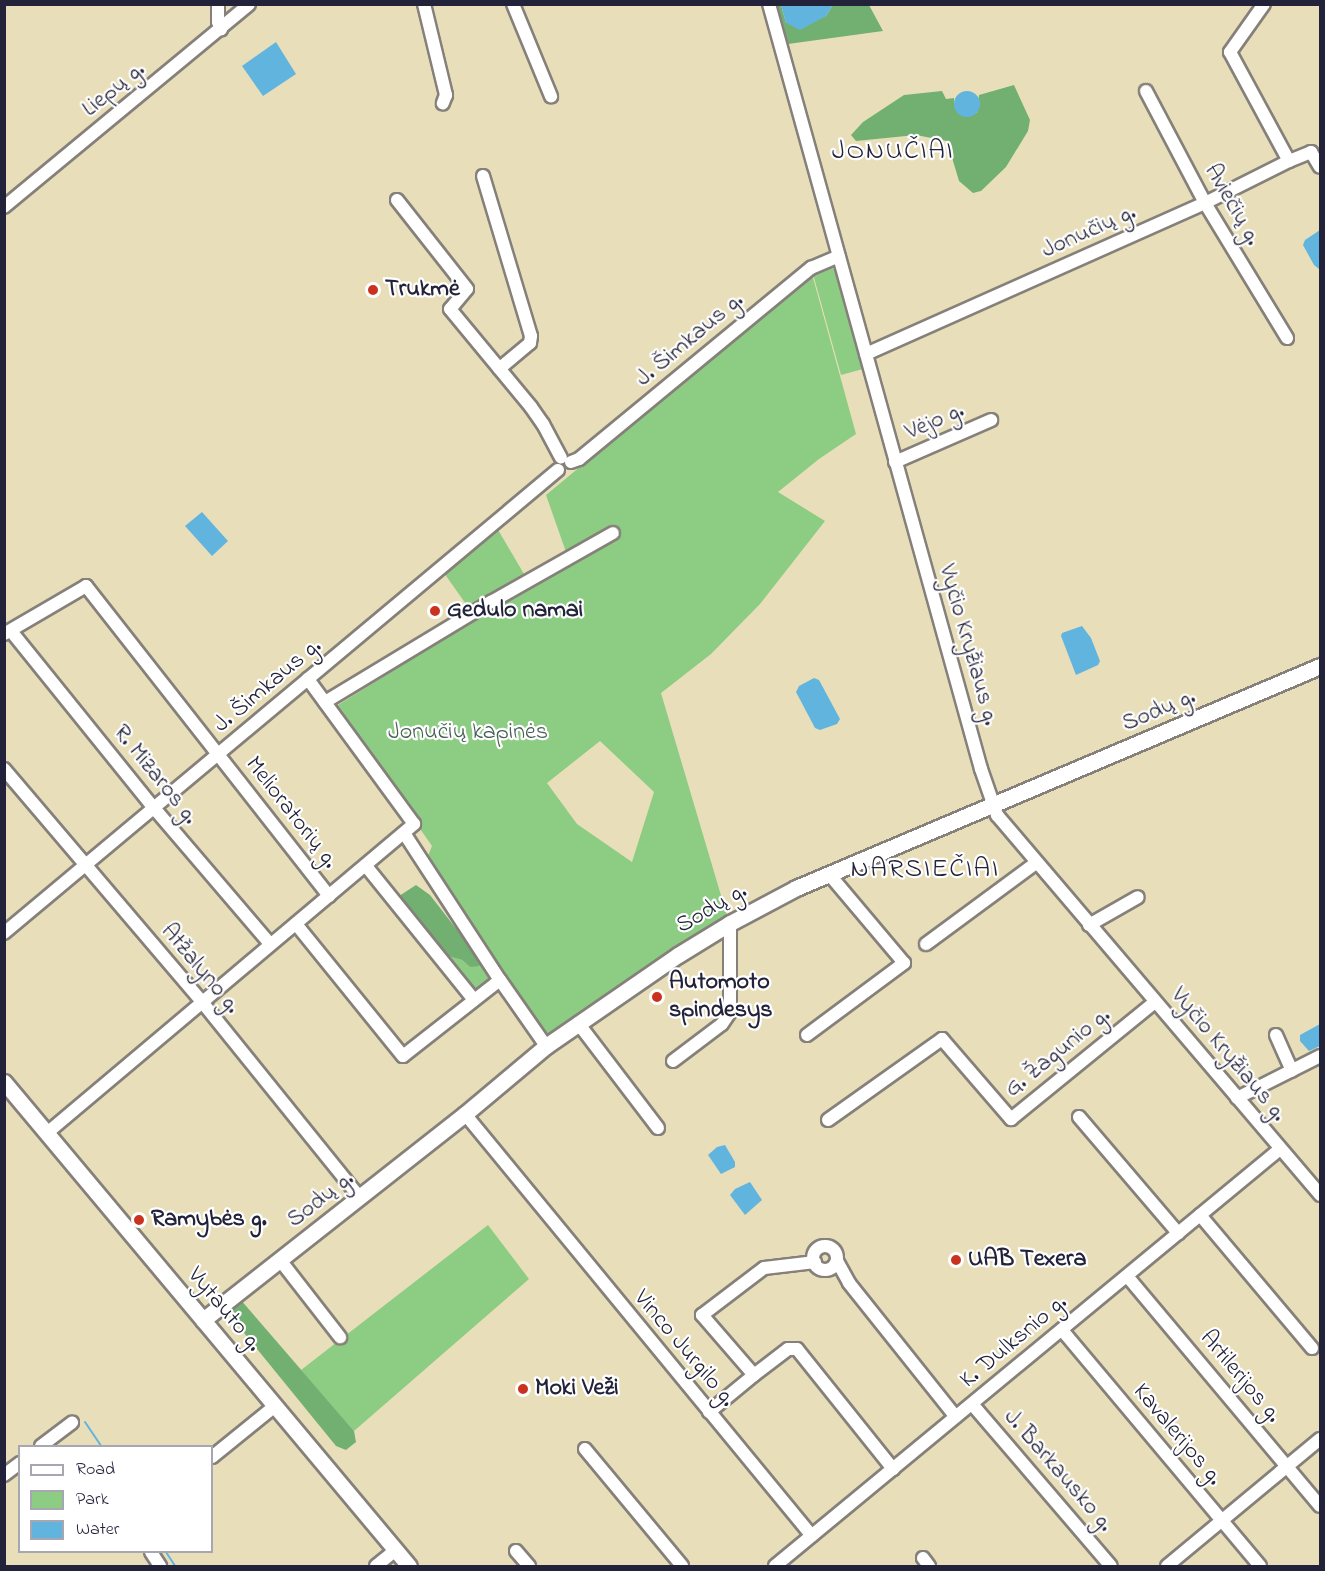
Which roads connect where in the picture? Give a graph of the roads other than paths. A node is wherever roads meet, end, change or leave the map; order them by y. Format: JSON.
{"nodes":[{"id":1,"x":218,"y":4,"type":"edge"},
{"id":2,"x":249,"y":4,"type":"edge"},
{"id":3,"x":424,"y":4,"type":"edge"},
{"id":4,"x":513,"y":4,"type":"edge"},
{"id":5,"x":769,"y":4,"type":"edge"},
{"id":6,"x":1264,"y":4,"type":"edge"},
{"id":7,"x":221,"y":29,"type":"junction"},
{"id":8,"x":1146,"y":91,"type":"dead end"},
{"id":9,"x":551,"y":96,"type":"dead end"},
{"id":10,"x":443,"y":103,"type":"dead end"},
{"id":11,"x":1289,"y":161,"type":"junction"},
{"id":12,"x":1320,"y":167,"type":"edge"},
{"id":13,"x":483,"y":176,"type":"dead end"},
{"id":14,"x":397,"y":200,"type":"dead end"},
{"id":15,"x":1205,"y":203,"type":"junction"},
{"id":16,"x":4,"y":207,"type":"edge"},
{"id":17,"x":839,"y":256,"type":"junction"},
{"id":18,"x":1287,"y":338,"type":"dead end"},
{"id":19,"x":866,"y":354,"type":"junction"},
{"id":20,"x":500,"y":369,"type":"junction"},
{"id":21,"x":991,"y":420,"type":"dead end"},
{"id":22,"x":895,"y":462,"type":"junction"},
{"id":23,"x":563,"y":463,"type":"junction"},
{"id":24,"x":613,"y":533,"type":"dead end"},
{"id":25,"x":8,"y":633,"type":"edge"},
{"id":26,"x":1320,"y":666,"type":"edge"},
{"id":27,"x":308,"y":679,"type":"junction"},
{"id":28,"x":325,"y":702,"type":"junction"},
{"id":29,"x":218,"y":755,"type":"junction"},
{"id":30,"x":4,"y":769,"type":"edge"},
{"id":31,"x":994,"y":806,"type":"junction"},
{"id":32,"x":154,"y":808,"type":"junction"},
{"id":33,"x":404,"y":833,"type":"junction"},
{"id":34,"x":1036,"y":862,"type":"junction"},
{"id":35,"x":85,"y":866,"type":"junction"},
{"id":36,"x":366,"y":866,"type":"junction"},
{"id":37,"x":829,"y":874,"type":"junction"},
{"id":38,"x":329,"y":896,"type":"junction"},
{"id":39,"x":1138,"y":897,"type":"dead end"},
{"id":40,"x":729,"y":923,"type":"junction"},
{"id":41,"x":296,"y":924,"type":"junction"},
{"id":42,"x":1089,"y":925,"type":"junction"},
{"id":43,"x":4,"y":933,"type":"edge"},
{"id":44,"x":270,"y":944,"type":"junction"},
{"id":45,"x":926,"y":944,"type":"dead end"},
{"id":46,"x":500,"y":980,"type":"junction"},
{"id":47,"x":474,"y":1000,"type":"junction"},
{"id":48,"x":202,"y":1002,"type":"junction"},
{"id":49,"x":1155,"y":1002,"type":"junction"},
{"id":50,"x":578,"y":1023,"type":"junction"},
{"id":51,"x":807,"y":1035,"type":"dead end"},
{"id":52,"x":1276,"y":1035,"type":"dead end"},
{"id":53,"x":546,"y":1046,"type":"junction"},
{"id":54,"x":1320,"y":1056,"type":"edge"},
{"id":55,"x":673,"y":1061,"type":"dead end"},
{"id":56,"x":1292,"y":1071,"type":"junction"},
{"id":57,"x":4,"y":1082,"type":"edge"},
{"id":58,"x":1237,"y":1098,"type":"junction"},
{"id":59,"x":465,"y":1114,"type":"junction"},
{"id":60,"x":1079,"y":1117,"type":"dead end"},
{"id":61,"x":828,"y":1120,"type":"dead end"},
{"id":62,"x":658,"y":1128,"type":"dead end"},
{"id":63,"x":47,"y":1133,"type":"junction"},
{"id":64,"x":1280,"y":1149,"type":"junction"},
{"id":65,"x":1320,"y":1195,"type":"edge"},
{"id":66,"x":360,"y":1198,"type":"junction"},
{"id":67,"x":1200,"y":1215,"type":"junction"},
{"id":68,"x":1178,"y":1233,"type":"junction"},
{"id":69,"x":280,"y":1260,"type":"junction"},
{"id":70,"x":837,"y":1261,"type":"junction"},
{"id":71,"x":814,"y":1262,"type":"junction"},
{"id":72,"x":826,"y":1269,"type":"junction"},
{"id":73,"x":1127,"y":1275,"type":"junction"},
{"id":74,"x":849,"y":1283,"type":"junction"},
{"id":75,"x":203,"y":1320,"type":"junction"},
{"id":76,"x":1062,"y":1330,"type":"junction"},
{"id":77,"x":340,"y":1337,"type":"dead end"},
{"id":78,"x":1312,"y":1348,"type":"dead end"},
{"id":79,"x":754,"y":1376,"type":"junction"},
{"id":80,"x":972,"y":1404,"type":"junction"},
{"id":81,"x":275,"y":1406,"type":"junction"},
{"id":82,"x":709,"y":1412,"type":"junction"},
{"id":83,"x":956,"y":1417,"type":"junction"},
{"id":84,"x":72,"y":1423,"type":"dead end"},
{"id":85,"x":1320,"y":1439,"type":"edge"},
{"id":86,"x":42,"y":1445,"type":"edge"},
{"id":87,"x":585,"y":1449,"type":"dead end"},
{"id":88,"x":213,"y":1456,"type":"edge"},
{"id":89,"x":18,"y":1464,"type":"edge"},
{"id":90,"x":1288,"y":1466,"type":"junction"},
{"id":91,"x":893,"y":1469,"type":"junction"},
{"id":92,"x":4,"y":1475,"type":"edge"},
{"id":93,"x":1320,"y":1506,"type":"edge"},
{"id":94,"x":1221,"y":1521,"type":"junction"},
{"id":95,"x":812,"y":1536,"type":"junction"},
{"id":96,"x":396,"y":1550,"type":"junction"},
{"id":97,"x":516,"y":1551,"type":"dead end"},
{"id":98,"x":152,"y":1553,"type":"edge"},
{"id":99,"x":160,"y":1566,"type":"edge"},
{"id":100,"x":376,"y":1566,"type":"edge"},
{"id":101,"x":409,"y":1566,"type":"edge"},
{"id":102,"x":529,"y":1566,"type":"edge"},
{"id":103,"x":682,"y":1566,"type":"edge"},
{"id":104,"x":775,"y":1566,"type":"edge"},
{"id":105,"x":1111,"y":1566,"type":"edge"},
{"id":106,"x":1167,"y":1566,"type":"edge"},
{"id":107,"x":1260,"y":1566,"type":"edge"}],
"edges":[{"from":1,"to":7,"type":"street"},
{"from":2,"to":7,"type":"street","name":"Liepų g."},
{"from":3,"to":10,"type":"street"},
{"from":4,"to":9,"type":"street"},
{"from":5,"to":17,"type":"street","name":"Vyčio Kryžiaus g."},
{"from":6,"to":11,"type":"street"},
{"from":7,"to":16,"type":"street","name":"Liepų g."},
{"from":8,"to":15,"type":"street","name":"Aviečių g."},
{"from":11,"to":12,"type":"street","name":"Jonučių g."},
{"from":11,"to":15,"type":"street","name":"Jonučių g."},
{"from":13,"to":20,"type":"street"},
{"from":14,"to":20,"type":"street"},
{"from":15,"to":18,"type":"street","name":"Aviečių g."},
{"from":15,"to":19,"type":"street","name":"Jonučių g."},
{"from":17,"to":19,"type":"street","name":"Vyčio Kryžiaus g."},
{"from":17,"to":23,"type":"street","name":"J. Šimkaus g."},
{"from":19,"to":22,"type":"street","name":"Vyčio Kryžiaus g."},
{"from":20,"to":23,"type":"street"},
{"from":21,"to":22,"type":"street","name":"Vėjo g."},
{"from":22,"to":31,"type":"street","name":"Vyčio Kryžiaus g."},
{"from":23,"to":27,"type":"street","name":"J. Šimkaus g."},
{"from":24,"to":28,"type":"street"},
{"from":25,"to":29,"type":"street","name":"Melioratorių g."},
{"from":25,"to":32,"type":"street","name":"R. Mizaros g."},
{"from":26,"to":31,"type":"main road","name":"Sodų g."},
{"from":27,"to":28,"type":"street"},
{"from":27,"to":29,"type":"street","name":"J. Šimkaus g."},
{"from":28,"to":33,"type":"street"},
{"from":29,"to":32,"type":"street","name":"J. Šimkaus g."},
{"from":29,"to":38,"type":"street","name":"Melioratorių g."},
{"from":30,"to":35,"type":"street","name":"Atžalyno g."},
{"from":31,"to":34,"type":"street","name":"Vyčio Kryžiaus g."},
{"from":31,"to":37,"type":"main road","name":"Sodų g."},
{"from":32,"to":35,"type":"street","name":"J. Šimkaus g."},
{"from":32,"to":44,"type":"street","name":"R. Mizaros g."},
{"from":33,"to":36,"type":"street"},
{"from":33,"to":46,"type":"street"},
{"from":34,"to":42,"type":"street","name":"Vyčio Kryžiaus g."},
{"from":34,"to":45,"type":"street"},
{"from":35,"to":43,"type":"street","name":"J. Šimkaus g."},
{"from":35,"to":48,"type":"street","name":"Atžalyno g."},
{"from":36,"to":38,"type":"street"},
{"from":36,"to":47,"type":"street"},
{"from":37,"to":40,"type":"main road","name":"Sodų g."},
{"from":37,"to":51,"type":"street"},
{"from":38,"to":41,"type":"street"},
{"from":39,"to":42,"type":"street"},
{"from":40,"to":50,"type":"main road","name":"Sodų g."},
{"from":40,"to":55,"type":"street"},
{"from":41,"to":44,"type":"street"},
{"from":41,"to":47,"type":"street"},
{"from":42,"to":49,"type":"street","name":"Vyčio Kryžiaus g."},
{"from":44,"to":48,"type":"street"},
{"from":46,"to":47,"type":"street"},
{"from":46,"to":53,"type":"street"},
{"from":48,"to":63,"type":"street"},
{"from":48,"to":66,"type":"street","name":"Atžalyno g."},
{"from":49,"to":58,"type":"street","name":"Vyčio Kryžiaus g."},
{"from":49,"to":61,"type":"street","name":"G. Žagunio g."},
{"from":50,"to":53,"type":"main road","name":"Sodų g."},
{"from":50,"to":62,"type":"street"},
{"from":52,"to":56,"type":"street"},
{"from":53,"to":59,"type":"main road","name":"Sodų g."},
{"from":54,"to":56,"type":"street"},
{"from":56,"to":58,"type":"street"},
{"from":57,"to":63,"type":"main road","name":"Vytauto g."},
{"from":58,"to":64,"type":"street","name":"Vyčio Kryžiaus g."},
{"from":59,"to":66,"type":"main road","name":"Sodų g."},
{"from":59,"to":82,"type":"street","name":"Vinco Jurgilo g."},
{"from":60,"to":68,"type":"street"},
{"from":63,"to":75,"type":"main road","name":"Vytauto g."},
{"from":64,"to":65,"type":"street","name":"Vyčio Kryžiaus g."},
{"from":64,"to":67,"type":"street","name":"K. Dulksnio g."},
{"from":66,"to":69,"type":"main road","name":"Sodų g."},
{"from":67,"to":68,"type":"street","name":"K. Dulksnio g."},
{"from":67,"to":78,"type":"street"},
{"from":68,"to":73,"type":"street","name":"K. Dulksnio g."},
{"from":69,"to":75,"type":"main road","name":"Sodų g."},
{"from":69,"to":77,"type":"street"},
{"from":70,"to":71,"type":"street"},
{"from":70,"to":72,"type":"street"},
{"from":70,"to":74,"type":"street"},
{"from":71,"to":72,"type":"street"},
{"from":71,"to":79,"type":"street"},
{"from":72,"to":74,"type":"street"},
{"from":73,"to":76,"type":"street","name":"K. Dulksnio g."},
{"from":73,"to":90,"type":"street","name":"Artilerijos g."},
{"from":74,"to":83,"type":"street"},
{"from":75,"to":81,"type":"main road","name":"Vytauto g."},
{"from":76,"to":80,"type":"street","name":"K. Dulksnio g."},
{"from":76,"to":94,"type":"street","name":"Kavalerijos g."},
{"from":79,"to":82,"type":"street"},
{"from":79,"to":91,"type":"street"},
{"from":80,"to":83,"type":"street","name":"K. Dulksnio g."},
{"from":80,"to":105,"type":"street","name":"J. Barkausko g."},
{"from":81,"to":88,"type":"street"},
{"from":81,"to":96,"type":"main road","name":"Vytauto g."},
{"from":82,"to":95,"type":"street","name":"Vinco Jurgilo g."},
{"from":83,"to":91,"type":"street","name":"K. Dulksnio g."},
{"from":84,"to":86,"type":"street"},
{"from":85,"to":90,"type":"street"},
{"from":87,"to":103,"type":"street"},
{"from":89,"to":92,"type":"street"},
{"from":90,"to":93,"type":"street","name":"Artilerijos g."},
{"from":90,"to":94,"type":"street"},
{"from":91,"to":95,"type":"street","name":"K. Dulksnio g."},
{"from":94,"to":106,"type":"street"},
{"from":94,"to":107,"type":"street","name":"Kavalerijos g."},
{"from":95,"to":104,"type":"street","name":"K. Dulksnio g."},
{"from":96,"to":100,"type":"street"},
{"from":96,"to":101,"type":"main road","name":"Vytauto g."},
{"from":97,"to":102,"type":"street"},
{"from":98,"to":99,"type":"street"}]}
